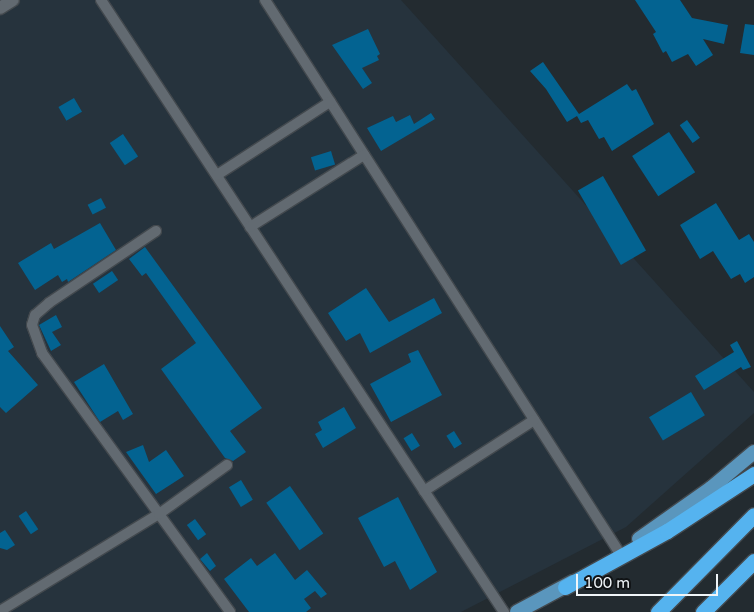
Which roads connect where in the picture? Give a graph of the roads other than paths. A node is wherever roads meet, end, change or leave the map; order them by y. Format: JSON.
{"nodes":[{"id":1,"x":13,"y":0,"type":"edge"},
{"id":2,"x":102,"y":0,"type":"edge"},
{"id":3,"x":265,"y":0,"type":"edge"},
{"id":4,"x":0,"y":8,"type":"edge"},
{"id":5,"x":330,"y":102,"type":"junction"},
{"id":6,"x":364,"y":155,"type":"junction"},
{"id":7,"x":217,"y":175,"type":"junction"},
{"id":8,"x":250,"y":227,"type":"junction"},
{"id":9,"x":156,"y":231,"type":"dead end"},
{"id":10,"x":534,"y":420,"type":"junction"},
{"id":11,"x":754,"y":452,"type":"edge"},
{"id":12,"x":226,"y":465,"type":"dead end"},
{"id":13,"x":754,"y":474,"type":"edge"},
{"id":14,"x":424,"y":491,"type":"junction"},
{"id":15,"x":159,"y":514,"type":"junction"},
{"id":16,"x":754,"y":516,"type":"edge"},
{"id":17,"x":619,"y":552,"type":"junction"},
{"id":18,"x":754,"y":561,"type":"edge"},
{"id":19,"x":566,"y":587,"type":"junction"},
{"id":20,"x":0,"y":611,"type":"edge"},
{"id":21,"x":230,"y":612,"type":"edge"},
{"id":22,"x":504,"y":612,"type":"edge"},
{"id":23,"x":517,"y":612,"type":"edge"},
{"id":24,"x":658,"y":612,"type":"edge"},
{"id":25,"x":703,"y":612,"type":"edge"}],
"edges":[{"from":1,"to":4,"type":"street"},
{"from":2,"to":7,"type":"street"},
{"from":3,"to":5,"type":"street"},
{"from":5,"to":6,"type":"street"},
{"from":5,"to":7,"type":"street"},
{"from":6,"to":8,"type":"street"},
{"from":6,"to":10,"type":"street"},
{"from":7,"to":8,"type":"street"},
{"from":8,"to":14,"type":"street"},
{"from":9,"to":15,"type":"street"},
{"from":10,"to":14,"type":"street"},
{"from":10,"to":17,"type":"street"},
{"from":11,"to":17,"type":"main road"},
{"from":12,"to":15,"type":"street"},
{"from":13,"to":19,"type":"highway"},
{"from":14,"to":22,"type":"street"},
{"from":15,"to":20,"type":"street"},
{"from":15,"to":21,"type":"street"},
{"from":16,"to":24,"type":"highway"},
{"from":17,"to":19,"type":"main road"},
{"from":18,"to":25,"type":"highway"},
{"from":19,"to":23,"type":"main road"}]}
